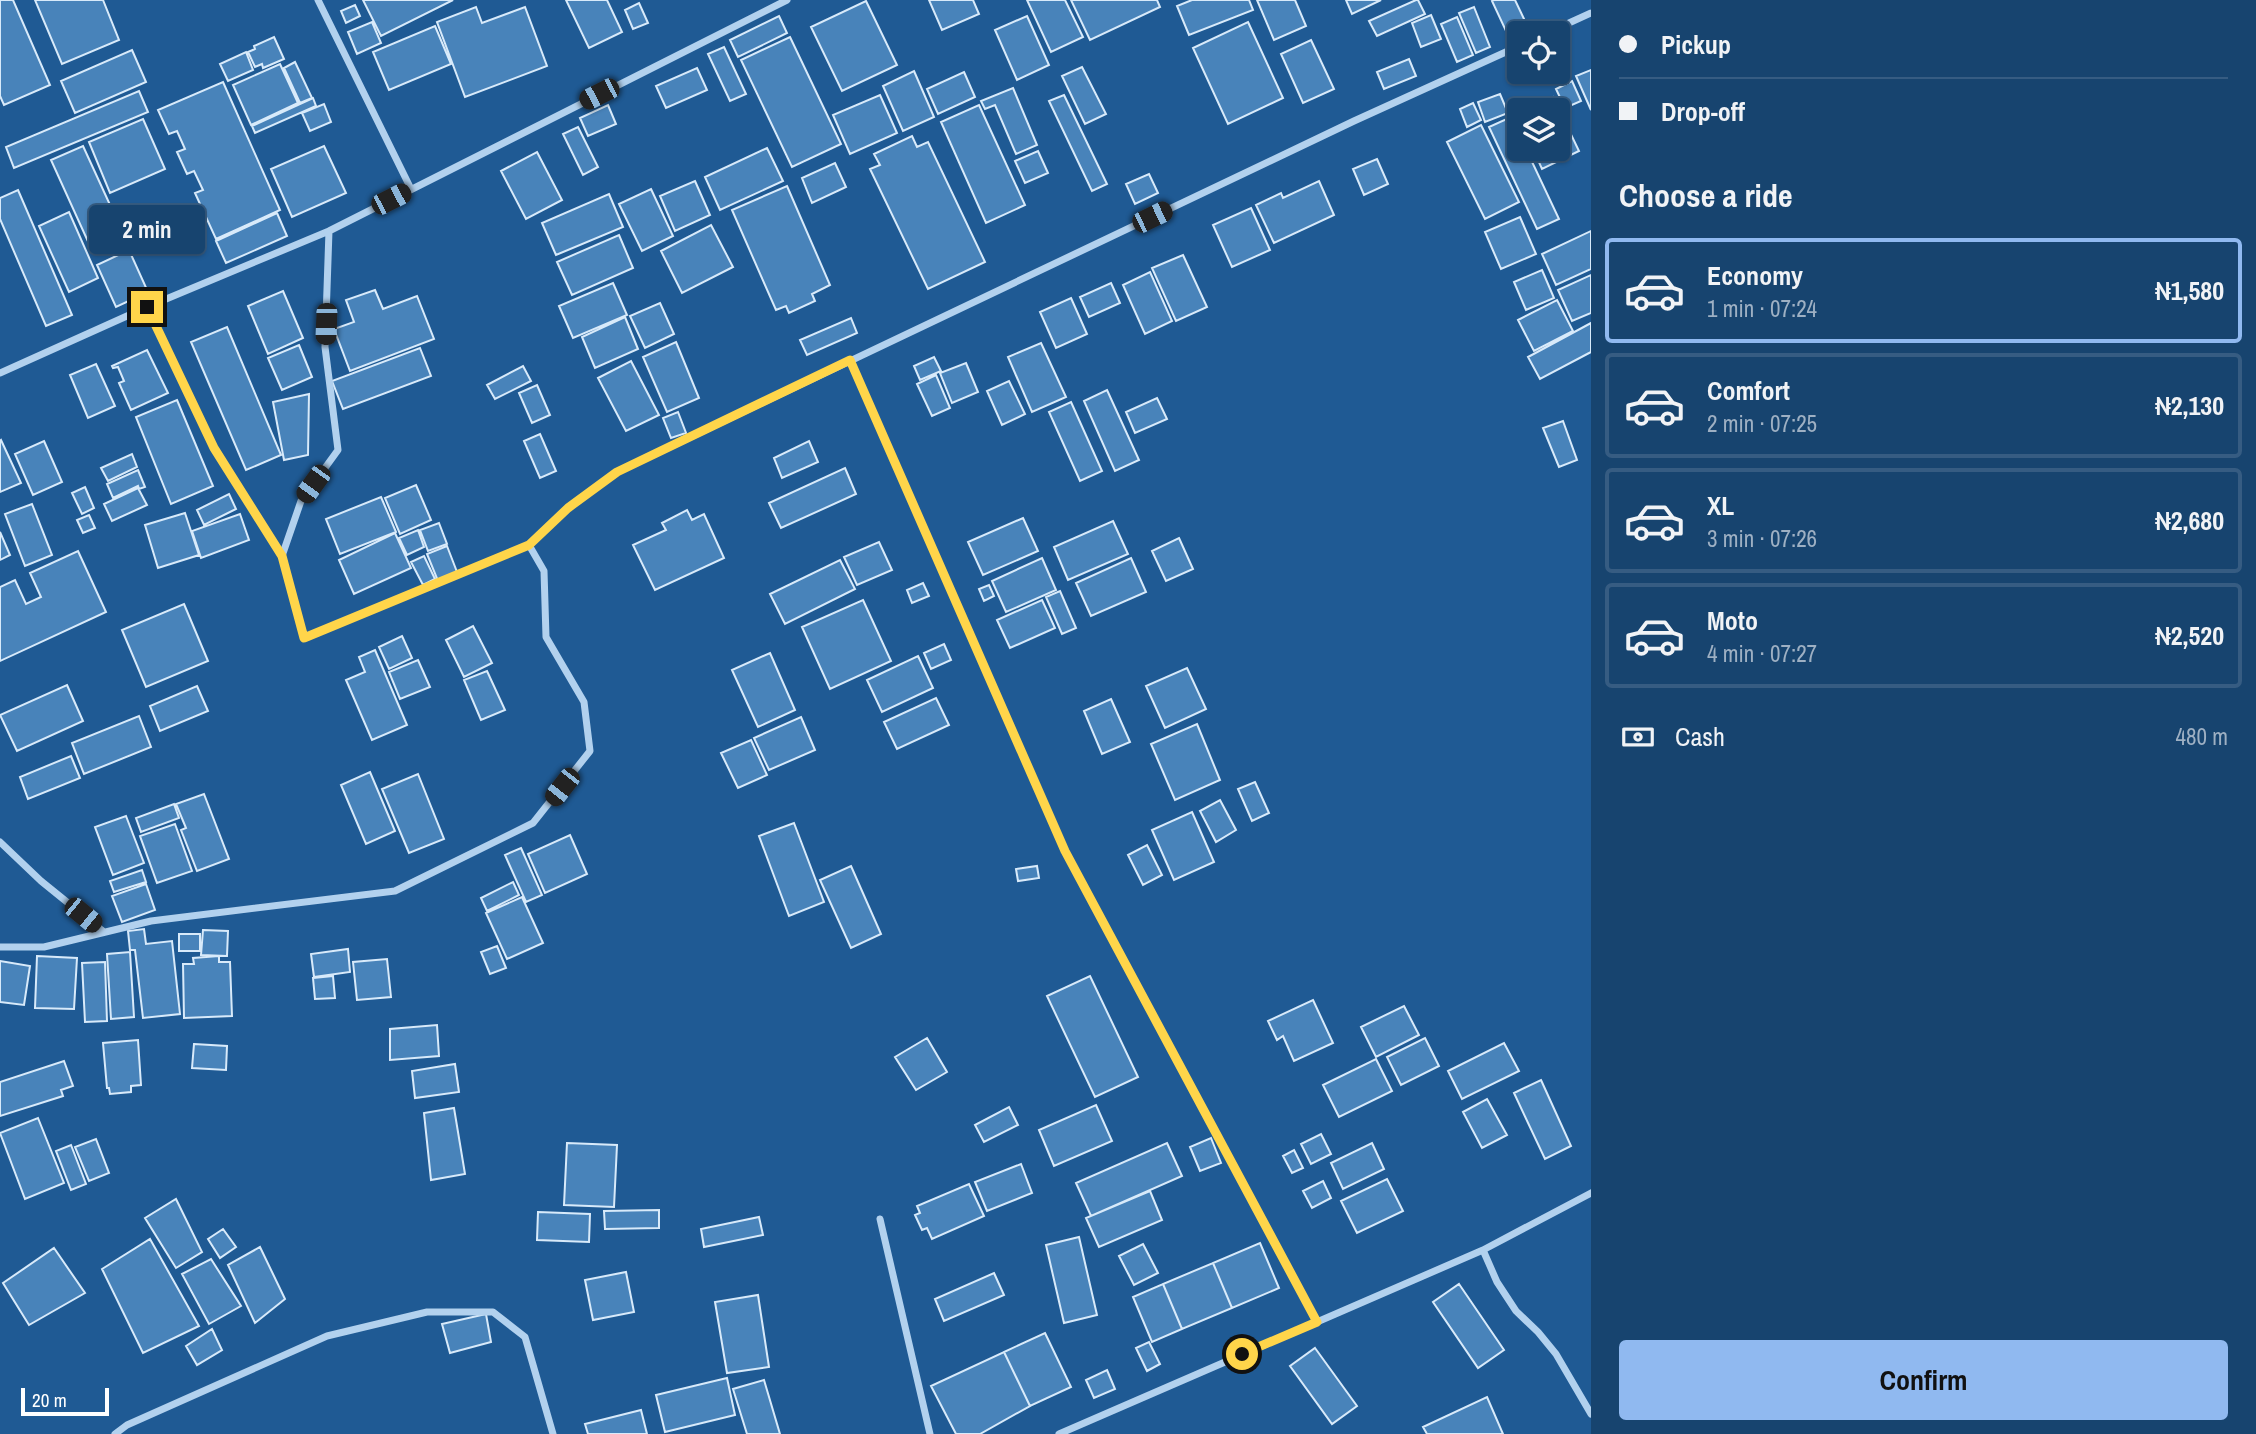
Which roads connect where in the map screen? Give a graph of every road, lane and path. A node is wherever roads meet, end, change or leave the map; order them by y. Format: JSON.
{"nodes":[{"id":1,"x":318,"y":0,"type":"edge"},
{"id":2,"x":787,"y":0,"type":"edge"},
{"id":3,"x":1591,"y":13,"type":"edge"},
{"id":4,"x":1570,"y":23,"type":"edge"},
{"id":5,"x":1507,"y":51,"type":"edge"},
{"id":6,"x":411,"y":189,"type":"junction"},
{"id":7,"x":329,"y":231,"type":"junction"},
{"id":8,"x":147,"y":307,"type":"junction"},
{"id":9,"x":850,"y":360,"type":"junction"},
{"id":10,"x":0,"y":373,"type":"edge"},
{"id":11,"x":529,"y":545,"type":"junction"},
{"id":12,"x":282,"y":556,"type":"junction"},
{"id":13,"x":0,"y":842,"type":"edge"},
{"id":14,"x":104,"y":932,"type":"junction"},
{"id":15,"x":0,"y":947,"type":"edge"},
{"id":16,"x":1591,"y":1192,"type":"edge"},
{"id":17,"x":880,"y":1219,"type":"dead end"},
{"id":18,"x":1483,"y":1250,"type":"junction"},
{"id":19,"x":1317,"y":1322,"type":"junction"},
{"id":20,"x":1591,"y":1415,"type":"edge"},
{"id":21,"x":115,"y":1434,"type":"edge"},
{"id":22,"x":554,"y":1434,"type":"edge"},
{"id":23,"x":930,"y":1434,"type":"edge"},
{"id":24,"x":1059,"y":1434,"type":"edge"}],
"edges":[{"from":1,"to":6,"type":"street"},
{"from":2,"to":6,"type":"street"},
{"from":3,"to":4,"type":"street"},
{"from":5,"to":9,"type":"street"},
{"from":6,"to":7,"type":"street"},
{"from":7,"to":8,"type":"street"},
{"from":7,"to":12,"type":"street"},
{"from":8,"to":10,"type":"street"},
{"from":8,"to":12,"type":"street"},
{"from":9,"to":11,"type":"street"},
{"from":9,"to":19,"type":"street"},
{"from":11,"to":12,"type":"street"},
{"from":11,"to":14,"type":"street"},
{"from":13,"to":14,"type":"street"},
{"from":14,"to":15,"type":"street"},
{"from":16,"to":18,"type":"street"},
{"from":17,"to":23,"type":"street"},
{"from":18,"to":19,"type":"street"},
{"from":18,"to":20,"type":"street"},
{"from":19,"to":24,"type":"street"},
{"from":21,"to":22,"type":"street"}]}
